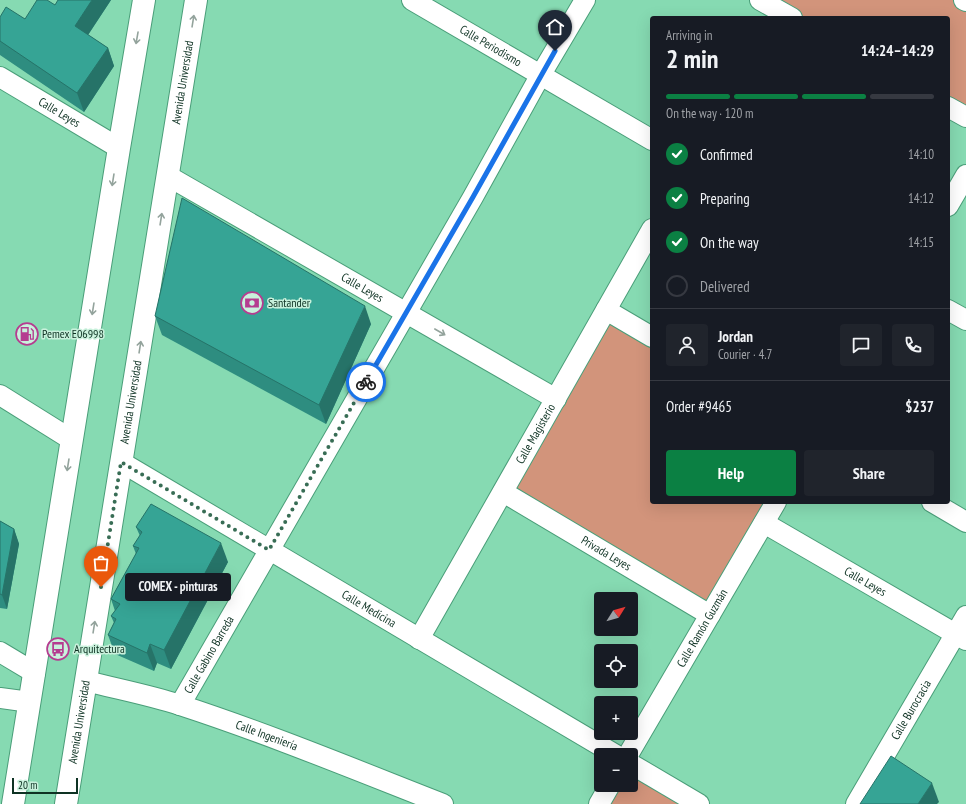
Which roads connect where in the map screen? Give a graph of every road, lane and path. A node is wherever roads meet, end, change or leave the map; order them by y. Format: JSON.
{"nodes":[{"id":1,"x":144,"y":0,"type":"edge"},
{"id":2,"x":196,"y":0,"type":"edge"},
{"id":3,"x":412,"y":0,"type":"edge"},
{"id":4,"x":585,"y":0,"type":"edge"},
{"id":5,"x":760,"y":0,"type":"edge"},
{"id":6,"x":783,"y":12,"type":"edge"},
{"id":7,"x":540,"y":76,"type":"junction"},
{"id":8,"x":0,"y":77,"type":"edge"},
{"id":9,"x":950,"y":108,"type":"edge"},
{"id":10,"x":966,"y":117,"type":"edge"},
{"id":11,"x":650,"y":139,"type":"edge"},
{"id":12,"x":119,"y":148,"type":"junction"},
{"id":13,"x":966,"y":175,"type":"edge"},
{"id":14,"x":168,"y":176,"type":"junction"},
{"id":15,"x":950,"y":203,"type":"edge"},
{"id":16,"x":650,"y":233,"type":"edge"},
{"id":17,"x":606,"y":310,"type":"junction"},
{"id":18,"x":950,"y":311,"type":"edge"},
{"id":19,"x":406,"y":312,"type":"junction"},
{"id":20,"x":966,"y":320,"type":"edge"},
{"id":21,"x":650,"y":336,"type":"edge"},
{"id":22,"x":0,"y":395,"type":"edge"},
{"id":23,"x":556,"y":399,"type":"junction"},
{"id":24,"x":72,"y":440,"type":"junction"},
{"id":25,"x":121,"y":462,"type":"junction"},
{"id":26,"x":503,"y":492,"type":"junction"},
{"id":27,"x":775,"y":504,"type":"edge"},
{"id":28,"x":935,"y":504,"type":"edge"},
{"id":29,"x":966,"y":522,"type":"edge"},
{"id":30,"x":764,"y":523,"type":"junction"},
{"id":31,"x":269,"y":550,"type":"junction"},
{"id":32,"x":710,"y":615,"type":"junction"},
{"id":33,"x":966,"y":616,"type":"edge"},
{"id":34,"x":961,"y":637,"type":"edge"},
{"id":35,"x":419,"y":639,"type":"junction"},
{"id":36,"x":0,"y":652,"type":"edge"},
{"id":37,"x":35,"y":673,"type":"junction"},
{"id":38,"x":86,"y":681,"type":"junction"},
{"id":39,"x":0,"y":698,"type":"edge"},
{"id":40,"x":30,"y":702,"type":"junction"},
{"id":41,"x":180,"y":705,"type":"junction"},
{"id":42,"x":604,"y":748,"type":"edge"},
{"id":43,"x":632,"y":748,"type":"edge"},
{"id":44,"x":638,"y":768,"type":"edge"},
{"id":45,"x":606,"y":792,"type":"edge"},
{"id":46,"x":13,"y":804,"type":"edge"},
{"id":47,"x":66,"y":804,"type":"edge"},
{"id":48,"x":443,"y":804,"type":"edge"},
{"id":49,"x":599,"y":804,"type":"edge"},
{"id":50,"x":699,"y":804,"type":"edge"},
{"id":51,"x":856,"y":804,"type":"edge"}],
"edges":[{"from":1,"to":12,"type":"main road","one_way":true},
{"from":14,"to":2,"type":"main road","name":"Avenida Universidad","one_way":true},
{"from":3,"to":7,"type":"street","name":"Calle Periodismo"},
{"from":4,"to":7,"type":"street","name":"Calle Gabino Barreda"},
{"from":5,"to":6,"type":"street"},
{"from":7,"to":11,"type":"street","name":"Calle Periodismo"},
{"from":7,"to":19,"type":"street","name":"Calle Gabino Barreda"},
{"from":8,"to":12,"type":"street","name":"Calle Leyes"},
{"from":9,"to":10,"type":"street"},
{"from":12,"to":24,"type":"main road","one_way":true},
{"from":13,"to":15,"type":"street"},
{"from":14,"to":19,"type":"street","name":"Calle Leyes"},
{"from":25,"to":14,"type":"main road","name":"Avenida Universidad","one_way":true},
{"from":16,"to":17,"type":"street","name":"Calle Magisterio"},
{"from":17,"to":21,"type":"street"},
{"from":17,"to":23,"type":"street","name":"Calle Magisterio"},
{"from":18,"to":20,"type":"street"},
{"from":19,"to":23,"type":"street","name":"Calle Leyes","one_way":true},
{"from":19,"to":31,"type":"street","name":"Calle Gabino Barreda"},
{"from":22,"to":24,"type":"street"},
{"from":23,"to":26,"type":"street","name":"Calle Magisterio"},
{"from":24,"to":37,"type":"main road","one_way":true},
{"from":25,"to":31,"type":"street","name":"Calle Medicina"},
{"from":38,"to":25,"type":"main road","name":"Avenida Universidad","one_way":true},
{"from":26,"to":32,"type":"street","name":"Privada Leyes"},
{"from":26,"to":35,"type":"street","name":"Calle Magisterio"},
{"from":27,"to":30,"type":"street","name":"Calle Ramón Guzmán"},
{"from":28,"to":29,"type":"street"},
{"from":30,"to":32,"type":"street","name":"Calle Ramón Guzmán"},
{"from":30,"to":34,"type":"street","name":"Calle Leyes"},
{"from":31,"to":35,"type":"street","name":"Calle Medicina"},
{"from":31,"to":41,"type":"street","name":"Calle Gabino Barreda"},
{"from":32,"to":43,"type":"street","name":"Calle Ramón Guzmán"},
{"from":33,"to":34,"type":"street","name":"Calle Burocracia"},
{"from":34,"to":51,"type":"street","name":"Calle Burocracia"},
{"from":35,"to":42,"type":"street","name":"Calle Medicina"},
{"from":36,"to":37,"type":"street"},
{"from":37,"to":40,"type":"main road"},
{"from":38,"to":41,"type":"street","name":"Calle Ingeniería"},
{"from":38,"to":47,"type":"main road","name":"Avenida Universidad"},
{"from":39,"to":40,"type":"street"},
{"from":40,"to":46,"type":"main road"},
{"from":41,"to":48,"type":"street","name":"Calle Ingeniería"},
{"from":44,"to":50,"type":"street"},
{"from":45,"to":49,"type":"street"}]}
